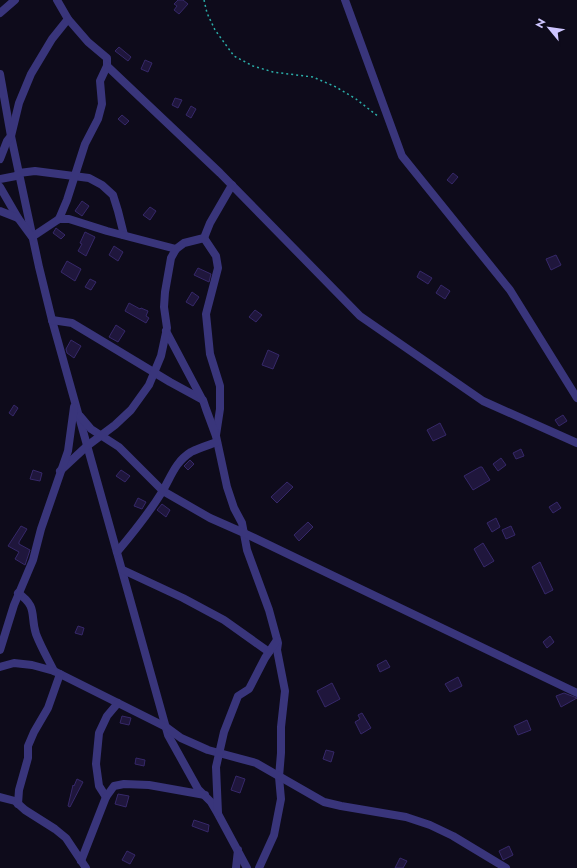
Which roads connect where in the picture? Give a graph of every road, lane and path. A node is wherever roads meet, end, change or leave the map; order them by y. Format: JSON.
{"nodes":[{"id":1,"x":15,"y":0,"type":"edge"},
{"id":2,"x":204,"y":0,"type":"edge"},
{"id":3,"x":345,"y":0,"type":"edge"},
{"id":4,"x":58,"y":1,"type":"edge"},
{"id":5,"x":0,"y":14,"type":"edge"},
{"id":6,"x":68,"y":19,"type":"junction"},
{"id":7,"x":107,"y":66,"type":"junction"},
{"id":8,"x":0,"y":74,"type":"edge"},
{"id":9,"x":381,"y":119,"type":"dead end"},
{"id":10,"x":11,"y":136,"type":"junction"},
{"id":11,"x":0,"y":159,"type":"edge"},
{"id":12,"x":19,"y":173,"type":"junction"},
{"id":13,"x":75,"y":175,"type":"junction"},
{"id":14,"x":0,"y":179,"type":"edge"},
{"id":15,"x":232,"y":185,"type":"junction"},
{"id":16,"x":0,"y":187,"type":"edge"},
{"id":17,"x":0,"y":211,"type":"edge"},
{"id":18,"x":18,"y":218,"type":"junction"},
{"id":19,"x":59,"y":219,"type":"junction"},
{"id":20,"x":124,"y":235,"type":"junction"},
{"id":21,"x":32,"y":237,"type":"junction"},
{"id":22,"x":204,"y":238,"type":"junction"},
{"id":23,"x":176,"y":249,"type":"junction"},
{"id":24,"x":52,"y":320,"type":"junction"},
{"id":25,"x":166,"y":332,"type":"junction"},
{"id":26,"x":154,"y":372,"type":"junction"},
{"id":27,"x":577,"y":398,"type":"edge"},
{"id":28,"x":203,"y":400,"type":"junction"},
{"id":29,"x":75,"y":404,"type":"junction"},
{"id":30,"x":101,"y":435,"type":"junction"},
{"id":31,"x":216,"y":439,"type":"junction"},
{"id":32,"x":577,"y":443,"type":"edge"},
{"id":33,"x":87,"y":446,"type":"junction"},
{"id":34,"x":60,"y":471,"type":"junction"},
{"id":35,"x":163,"y":491,"type":"junction"},
{"id":36,"x":244,"y":533,"type":"junction"},
{"id":37,"x":118,"y":552,"type":"junction"},
{"id":38,"x":123,"y":570,"type":"junction"},
{"id":39,"x":18,"y":593,"type":"junction"},
{"id":40,"x":277,"y":640,"type":"junction"},
{"id":41,"x":0,"y":650,"type":"edge"},
{"id":42,"x":269,"y":652,"type":"junction"},
{"id":43,"x":0,"y":667,"type":"edge"},
{"id":44,"x":57,"y":673,"type":"junction"},
{"id":45,"x":577,"y":693,"type":"edge"},
{"id":46,"x":118,"y":703,"type":"junction"},
{"id":47,"x":166,"y":727,"type":"junction"},
{"id":48,"x":219,"y":752,"type":"junction"},
{"id":49,"x":279,"y":777,"type":"junction"},
{"id":50,"x":204,"y":795,"type":"junction"},
{"id":51,"x":0,"y":797,"type":"edge"},
{"id":52,"x":106,"y":797,"type":"junction"},
{"id":53,"x":18,"y":804,"type":"junction"},
{"id":54,"x":218,"y":814,"type":"junction"},
{"id":55,"x":238,"y":850,"type":"junction"},
{"id":56,"x":81,"y":861,"type":"junction"},
{"id":57,"x":86,"y":868,"type":"edge"},
{"id":58,"x":236,"y":868,"type":"edge"},
{"id":59,"x":247,"y":868,"type":"edge"},
{"id":60,"x":258,"y":868,"type":"edge"},
{"id":61,"x":506,"y":868,"type":"edge"}],
"edges":[{"from":1,"to":5,"type":"street"},
{"from":2,"to":9,"type":"path"},
{"from":3,"to":27,"type":"street"},
{"from":4,"to":6,"type":"street"},
{"from":6,"to":7,"type":"street"},
{"from":6,"to":10,"type":"street"},
{"from":7,"to":13,"type":"street"},
{"from":7,"to":15,"type":"street"},
{"from":8,"to":10,"type":"street"},
{"from":10,"to":11,"type":"street"},
{"from":10,"to":12,"type":"street"},
{"from":12,"to":13,"type":"street"},
{"from":12,"to":14,"type":"street"},
{"from":12,"to":21,"type":"street"},
{"from":13,"to":19,"type":"street"},
{"from":13,"to":20,"type":"street"},
{"from":15,"to":22,"type":"street"},
{"from":15,"to":32,"type":"street"},
{"from":16,"to":18,"type":"street"},
{"from":17,"to":18,"type":"street"},
{"from":18,"to":21,"type":"street"},
{"from":19,"to":20,"type":"street"},
{"from":19,"to":21,"type":"street"},
{"from":20,"to":23,"type":"street"},
{"from":21,"to":24,"type":"street"},
{"from":22,"to":23,"type":"street"},
{"from":22,"to":31,"type":"street"},
{"from":23,"to":25,"type":"street"},
{"from":24,"to":26,"type":"street"},
{"from":24,"to":29,"type":"street"},
{"from":25,"to":26,"type":"street"},
{"from":25,"to":28,"type":"street"},
{"from":26,"to":28,"type":"street"},
{"from":26,"to":30,"type":"street"},
{"from":28,"to":31,"type":"street"},
{"from":29,"to":30,"type":"street"},
{"from":29,"to":33,"type":"street"},
{"from":29,"to":34,"type":"street"},
{"from":30,"to":33,"type":"street"},
{"from":30,"to":35,"type":"street"},
{"from":31,"to":35,"type":"street"},
{"from":31,"to":36,"type":"street"},
{"from":33,"to":34,"type":"street"},
{"from":33,"to":37,"type":"street"},
{"from":34,"to":39,"type":"street"},
{"from":35,"to":36,"type":"street"},
{"from":35,"to":37,"type":"street"},
{"from":36,"to":40,"type":"street"},
{"from":36,"to":45,"type":"street"},
{"from":37,"to":38,"type":"street"},
{"from":38,"to":42,"type":"street"},
{"from":38,"to":47,"type":"street"},
{"from":39,"to":41,"type":"street"},
{"from":39,"to":44,"type":"street"},
{"from":40,"to":42,"type":"street"},
{"from":40,"to":49,"type":"street"},
{"from":42,"to":48,"type":"street"},
{"from":43,"to":44,"type":"street"},
{"from":44,"to":46,"type":"street"},
{"from":44,"to":53,"type":"street"},
{"from":46,"to":47,"type":"street"},
{"from":46,"to":52,"type":"street"},
{"from":47,"to":48,"type":"street"},
{"from":47,"to":50,"type":"street"},
{"from":48,"to":49,"type":"street"},
{"from":48,"to":54,"type":"street"},
{"from":49,"to":60,"type":"street"},
{"from":49,"to":61,"type":"street"},
{"from":50,"to":52,"type":"street"},
{"from":50,"to":54,"type":"street"},
{"from":51,"to":53,"type":"street"},
{"from":52,"to":56,"type":"street"},
{"from":53,"to":56,"type":"street"},
{"from":54,"to":55,"type":"street"},
{"from":55,"to":58,"type":"street"},
{"from":55,"to":59,"type":"street"},
{"from":56,"to":57,"type":"street"}]}
